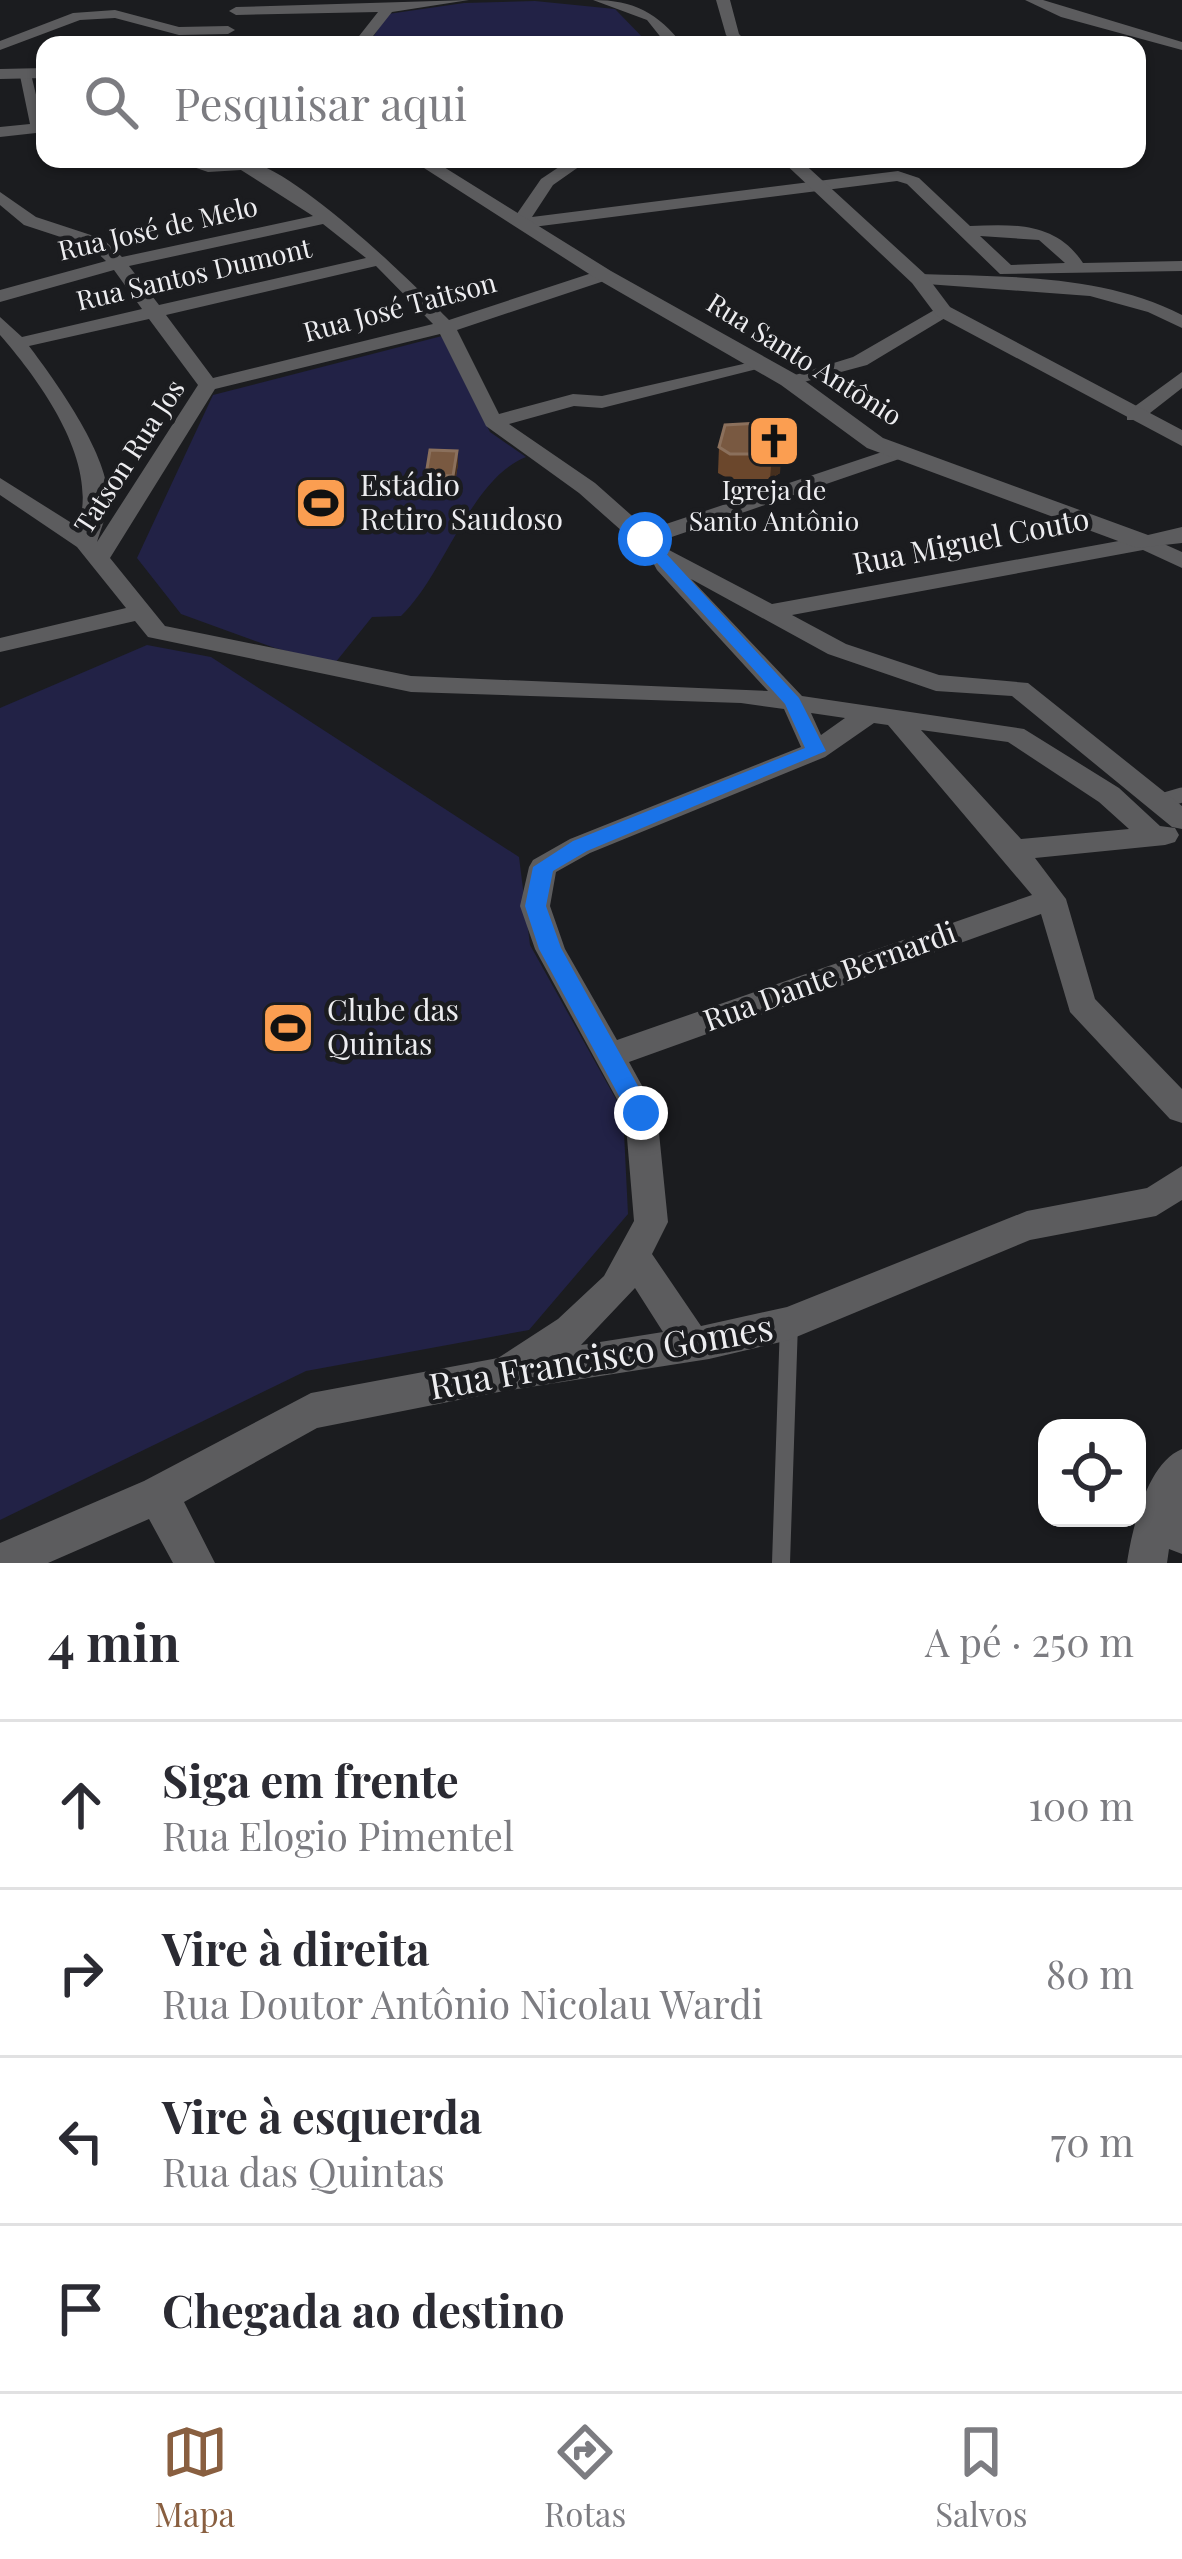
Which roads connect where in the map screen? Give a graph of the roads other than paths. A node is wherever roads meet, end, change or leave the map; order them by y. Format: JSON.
{"nodes":[{"id":1,"x":462,"y":0,"type":"edge"},
{"id":2,"x":600,"y":0,"type":"edge"},
{"id":3,"x":723,"y":0,"type":"edge"},
{"id":4,"x":1032,"y":0,"type":"edge"},
{"id":5,"x":239,"y":5,"type":"edge"},
{"id":6,"x":285,"y":5,"type":"edge"},
{"id":7,"x":79,"y":8,"type":"edge"},
{"id":8,"x":388,"y":8,"type":"junction"},
{"id":9,"x":220,"y":36,"type":"edge"},
{"id":10,"x":228,"y":36,"type":"edge"},
{"id":11,"x":366,"y":36,"type":"edge"},
{"id":12,"x":668,"y":36,"type":"edge"},
{"id":13,"x":734,"y":36,"type":"edge"},
{"id":14,"x":1144,"y":36,"type":"edge"},
{"id":15,"x":1146,"y":36,"type":"edge"},
{"id":16,"x":0,"y":46,"type":"edge"},
{"id":17,"x":1182,"y":46,"type":"edge"},
{"id":18,"x":36,"y":73,"type":"edge"},
{"id":19,"x":0,"y":74,"type":"edge"},
{"id":20,"x":24,"y":74,"type":"junction"},
{"id":21,"x":36,"y":110,"type":"edge"},
{"id":22,"x":36,"y":129,"type":"edge"},
{"id":23,"x":1,"y":133,"type":"edge"},
{"id":24,"x":257,"y":168,"type":"edge"},
{"id":25,"x":434,"y":168,"type":"edge"},
{"id":26,"x":568,"y":168,"type":"edge"},
{"id":27,"x":798,"y":168,"type":"edge"},
{"id":28,"x":817,"y":186,"type":"junction"},
{"id":29,"x":0,"y":197,"type":"edge"},
{"id":30,"x":329,"y":218,"type":"junction"},
{"id":31,"x":523,"y":222,"type":"junction"},
{"id":32,"x":970,"y":232,"type":"junction"},
{"id":33,"x":380,"y":260,"type":"junction"},
{"id":34,"x":118,"y":263,"type":"junction"},
{"id":35,"x":1182,"y":266,"type":"edge"},
{"id":36,"x":1077,"y":268,"type":"junction"},
{"id":37,"x":604,"y":275,"type":"junction"},
{"id":38,"x":1010,"y":277,"type":"junction"},
{"id":39,"x":920,"y":280,"type":"junction"},
{"id":40,"x":0,"y":296,"type":"edge"},
{"id":41,"x":155,"y":311,"type":"junction"},
{"id":42,"x":943,"y":311,"type":"junction"},
{"id":43,"x":1182,"y":322,"type":"edge"},
{"id":44,"x":0,"y":323,"type":"edge"},
{"id":45,"x":446,"y":327,"type":"junction"},
{"id":46,"x":19,"y":343,"type":"junction"},
{"id":47,"x":758,"y":363,"type":"junction"},
{"id":48,"x":1182,"y":378,"type":"edge"},
{"id":49,"x":789,"y":380,"type":"junction"},
{"id":50,"x":208,"y":385,"type":"junction"},
{"id":51,"x":1134,"y":416,"type":"junction"},
{"id":52,"x":493,"y":422,"type":"junction"},
{"id":53,"x":1182,"y":439,"type":"edge"},
{"id":54,"x":898,"y":453,"type":"junction"},
{"id":55,"x":0,"y":485,"type":"edge"},
{"id":56,"x":1182,"y":535,"type":"edge"},
{"id":57,"x":1146,"y":543,"type":"junction"},
{"id":58,"x":652,"y":546,"type":"junction"},
{"id":59,"x":92,"y":550,"type":"junction"},
{"id":60,"x":1182,"y":561,"type":"edge"},
{"id":61,"x":772,"y":610,"type":"junction"},
{"id":62,"x":149,"y":622,"type":"junction"},
{"id":63,"x":0,"y":645,"type":"edge"},
{"id":64,"x":793,"y":702,"type":"junction"},
{"id":65,"x":883,"y":716,"type":"junction"},
{"id":66,"x":1015,"y":735,"type":"junction"},
{"id":67,"x":816,"y":751,"type":"junction"},
{"id":68,"x":932,"y":758,"type":"junction"},
{"id":69,"x":1170,"y":798,"type":"edge"},
{"id":70,"x":1182,"y":820,"type":"edge"},
{"id":71,"x":1168,"y":836,"type":"edge"},
{"id":72,"x":1014,"y":850,"type":"junction"},
{"id":73,"x":1051,"y":899,"type":"junction"},
{"id":74,"x":609,"y":1056,"type":"junction"},
{"id":75,"x":1182,"y":1110,"type":"edge"},
{"id":76,"x":1182,"y":1180,"type":"edge"},
{"id":77,"x":634,"y":1256,"type":"junction"},
{"id":78,"x":789,"y":1323,"type":"junction"},
{"id":79,"x":692,"y":1345,"type":"junction"},
{"id":80,"x":504,"y":1374,"type":"junction"},
{"id":81,"x":1182,"y":1468,"type":"edge"},
{"id":82,"x":158,"y":1495,"type":"junction"},
{"id":83,"x":1167,"y":1528,"type":"edge"},
{"id":84,"x":1,"y":1563,"type":"edge"},
{"id":85,"x":195,"y":1563,"type":"edge"},
{"id":86,"x":781,"y":1563,"type":"edge"},
{"id":87,"x":1147,"y":1563,"type":"edge"}],
"edges":[{"from":1,"to":8,"type":"street"},
{"from":2,"to":12,"type":"street"},
{"from":3,"to":13,"type":"street"},
{"from":4,"to":14,"type":"street"},
{"from":5,"to":6,"type":"street"},
{"from":5,"to":10,"type":"street"},
{"from":6,"to":8,"type":"street"},
{"from":7,"to":9,"type":"street"},
{"from":7,"to":16,"type":"street"},
{"from":8,"to":11,"type":"street"},
{"from":15,"to":17,"type":"street"},
{"from":18,"to":20,"type":"street"},
{"from":19,"to":20,"type":"street"},
{"from":20,"to":21,"type":"street"},
{"from":22,"to":23,"type":"street"},
{"from":24,"to":30,"type":"street"},
{"from":25,"to":31,"type":"street","name":"Rua Santo Antônio"},
{"from":26,"to":31,"type":"street"},
{"from":27,"to":28,"type":"street"},
{"from":28,"to":31,"type":"street"},
{"from":28,"to":32,"type":"street"},
{"from":28,"to":39,"type":"street"},
{"from":29,"to":34,"type":"street"},
{"from":30,"to":33,"type":"street"},
{"from":30,"to":34,"type":"street","name":"Rua José de Melo"},
{"from":31,"to":37,"type":"street","name":"Rua Santo Antônio"},
{"from":32,"to":36,"type":"street"},
{"from":32,"to":38,"type":"street"},
{"from":33,"to":41,"type":"street","name":"Rua Santos Dumont"},
{"from":33,"to":45,"type":"street"},
{"from":34,"to":40,"type":"street","name":"Rua José de Melo"},
{"from":34,"to":41,"type":"street"},
{"from":35,"to":36,"type":"street"},
{"from":36,"to":38,"type":"street"},
{"from":37,"to":45,"type":"street","name":"Rua José Taitson"},
{"from":37,"to":47,"type":"street","name":"Rua Santo Antônio"},
{"from":38,"to":39,"type":"street"},
{"from":38,"to":43,"type":"street"},
{"from":39,"to":42,"type":"street"},
{"from":41,"to":46,"type":"street","name":"Rua Santos Dumont"},
{"from":41,"to":50,"type":"street"},
{"from":42,"to":49,"type":"street"},
{"from":42,"to":51,"type":"street"},
{"from":44,"to":46,"type":"street"},
{"from":45,"to":50,"type":"street","name":"Rua José Taitson"},
{"from":45,"to":52,"type":"street"},
{"from":46,"to":59,"type":"street"},
{"from":47,"to":49,"type":"street","name":"Rua Santo Antônio"},
{"from":47,"to":52,"type":"street"},
{"from":48,"to":51,"type":"street"},
{"from":49,"to":54,"type":"street","name":"Rua Santo Antônio"},
{"from":50,"to":59,"type":"street","name":"Tatson Rua Jos"},
{"from":51,"to":53,"type":"street"},
{"from":52,"to":58,"type":"street"},
{"from":54,"to":57,"type":"street","name":"Rua Santo Antônio"},
{"from":54,"to":58,"type":"street"},
{"from":55,"to":59,"type":"street"},
{"from":56,"to":57,"type":"street","name":"Rua Miguel Couto"},
{"from":57,"to":60,"type":"street","name":"Rua Santo Antônio"},
{"from":57,"to":61,"type":"street","name":"Rua Miguel Couto"},
{"from":58,"to":61,"type":"street"},
{"from":58,"to":64,"type":"street"},
{"from":59,"to":62,"type":"street"},
{"from":61,"to":69,"type":"street"},
{"from":62,"to":63,"type":"street"},
{"from":62,"to":64,"type":"street"},
{"from":64,"to":65,"type":"street"},
{"from":64,"to":67,"type":"street"},
{"from":65,"to":66,"type":"street"},
{"from":65,"to":67,"type":"street"},
{"from":65,"to":68,"type":"street"},
{"from":66,"to":68,"type":"street"},
{"from":66,"to":71,"type":"street"},
{"from":67,"to":74,"type":"street"},
{"from":68,"to":72,"type":"street"},
{"from":69,"to":70,"type":"street"},
{"from":71,"to":72,"type":"street"},
{"from":72,"to":73,"type":"street"},
{"from":73,"to":74,"type":"street","name":"Rua Dante Bernardi"},
{"from":73,"to":75,"type":"street"},
{"from":74,"to":77,"type":"street"},
{"from":76,"to":78,"type":"street","name":"Rua Francisco Gomes"},
{"from":77,"to":79,"type":"street"},
{"from":77,"to":80,"type":"street"},
{"from":78,"to":79,"type":"street","name":"Rua Francisco Gomes"},
{"from":78,"to":86,"type":"lane"},
{"from":79,"to":80,"type":"street","name":"Rua Francisco Gomes"},
{"from":80,"to":82,"type":"street","name":"Rua Francisco Gomes"},
{"from":81,"to":83,"type":"street"},
{"from":82,"to":84,"type":"street","name":"Rua Francisco Gomes"},
{"from":82,"to":85,"type":"street"},
{"from":83,"to":87,"type":"street"}]}
